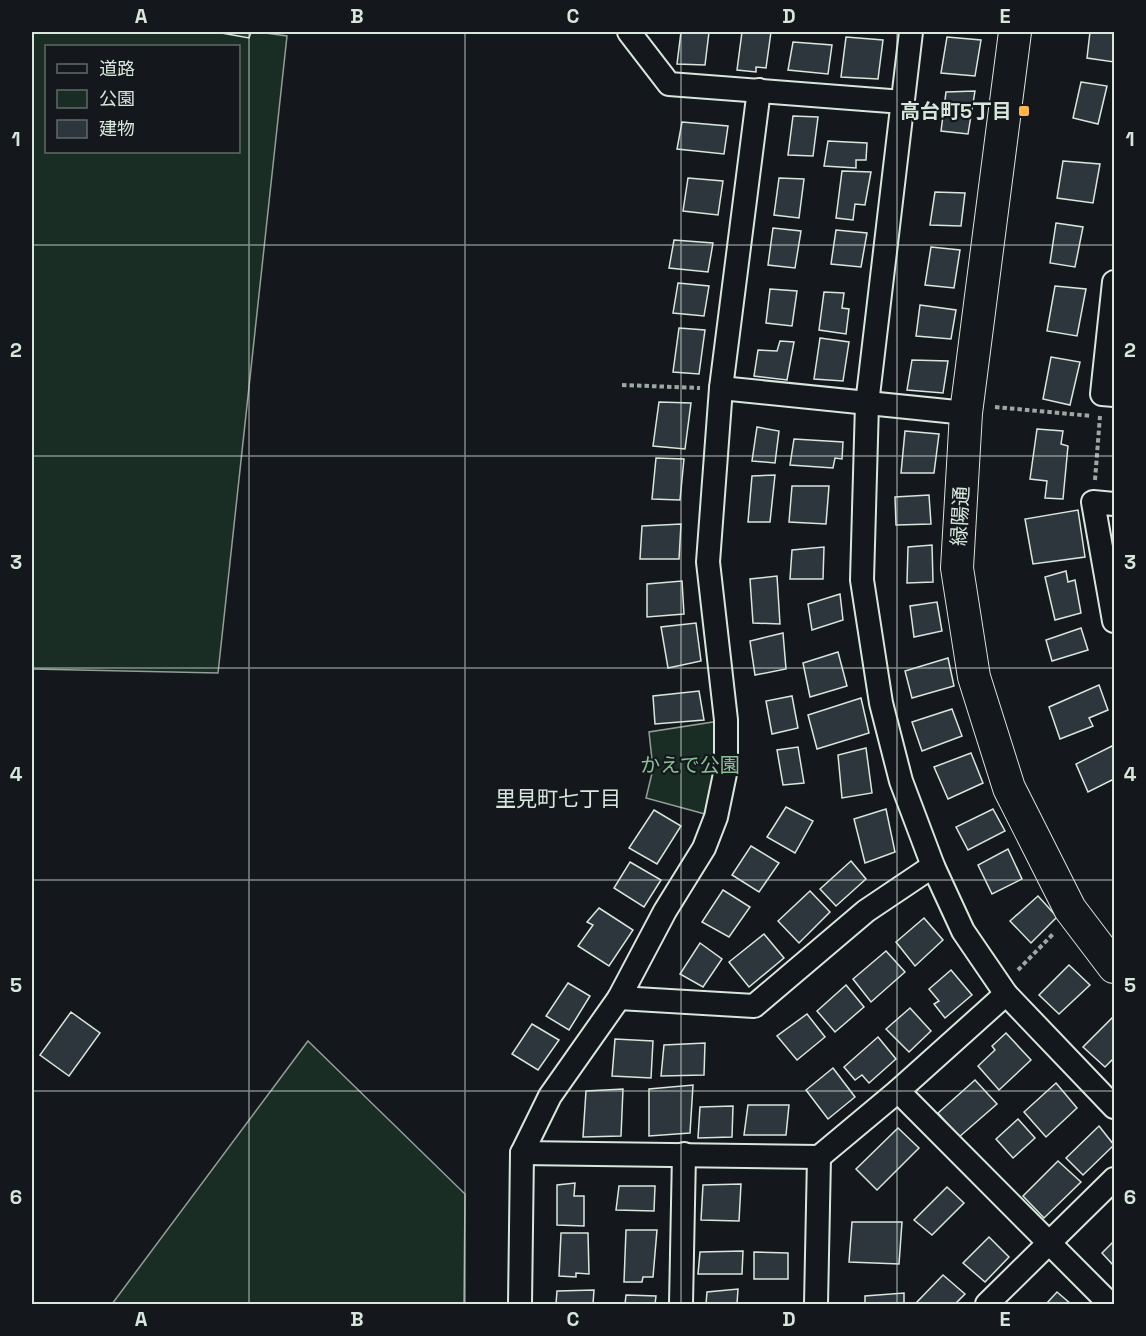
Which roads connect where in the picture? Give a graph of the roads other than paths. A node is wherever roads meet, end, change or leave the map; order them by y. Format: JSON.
{"nodes":[{"id":1,"x":629,"y":32,"type":"edge"},
{"id":2,"x":911,"y":32,"type":"edge"},
{"id":3,"x":1015,"y":32,"type":"edge"},
{"id":4,"x":759,"y":90,"type":"junction"},
{"id":5,"x":903,"y":102,"type":"junction"},
{"id":6,"x":1114,"y":282,"type":"edge"},
{"id":7,"x":722,"y":388,"type":"junction"},
{"id":8,"x":1108,"y":395,"type":"edge"},
{"id":9,"x":867,"y":404,"type":"junction"},
{"id":10,"x":980,"y":410,"type":"junction"},
{"id":11,"x":1104,"y":503,"type":"edge"},
{"id":12,"x":1114,"y":621,"type":"edge"},
{"id":13,"x":933,"y":866,"type":"junction"},
{"id":14,"x":1114,"y":967,"type":"edge"},
{"id":15,"x":1004,"y":991,"type":"junction"},
{"id":16,"x":619,"y":998,"type":"junction"},
{"id":17,"x":898,"y":1092,"type":"junction"},
{"id":18,"x":1114,"y":1107,"type":"edge"},
{"id":19,"x":522,"y":1154,"type":"junction"},
{"id":20,"x":684,"y":1154,"type":"junction"},
{"id":21,"x":819,"y":1157,"type":"junction"},
{"id":22,"x":1114,"y":1179,"type":"edge"},
{"id":23,"x":1048,"y":1243,"type":"junction"},
{"id":24,"x":520,"y":1305,"type":"edge"},
{"id":25,"x":681,"y":1305,"type":"edge"},
{"id":26,"x":816,"y":1305,"type":"edge"},
{"id":27,"x":987,"y":1305,"type":"edge"},
{"id":28,"x":1110,"y":1305,"type":"edge"}],
"edges":[{"from":1,"to":4,"type":"street"},
{"from":2,"to":5,"type":"street"},
{"from":3,"to":10,"type":"street","name":"緑陽通"},
{"from":4,"to":5,"type":"street"},
{"from":4,"to":7,"type":"street"},
{"from":5,"to":9,"type":"street"},
{"from":6,"to":8,"type":"street"},
{"from":7,"to":9,"type":"street"},
{"from":7,"to":16,"type":"street"},
{"from":9,"to":10,"type":"street"},
{"from":9,"to":13,"type":"street"},
{"from":10,"to":14,"type":"street","name":"緑陽通"},
{"from":11,"to":12,"type":"street"},
{"from":13,"to":15,"type":"street"},
{"from":13,"to":16,"type":"street"},
{"from":15,"to":17,"type":"street"},
{"from":15,"to":18,"type":"street"},
{"from":16,"to":19,"type":"street"},
{"from":17,"to":21,"type":"street"},
{"from":17,"to":23,"type":"street"},
{"from":19,"to":20,"type":"street"},
{"from":19,"to":24,"type":"street"},
{"from":20,"to":21,"type":"street"},
{"from":20,"to":25,"type":"street"},
{"from":21,"to":26,"type":"street"},
{"from":22,"to":23,"type":"street"},
{"from":23,"to":27,"type":"street"},
{"from":23,"to":28,"type":"street"}]}
